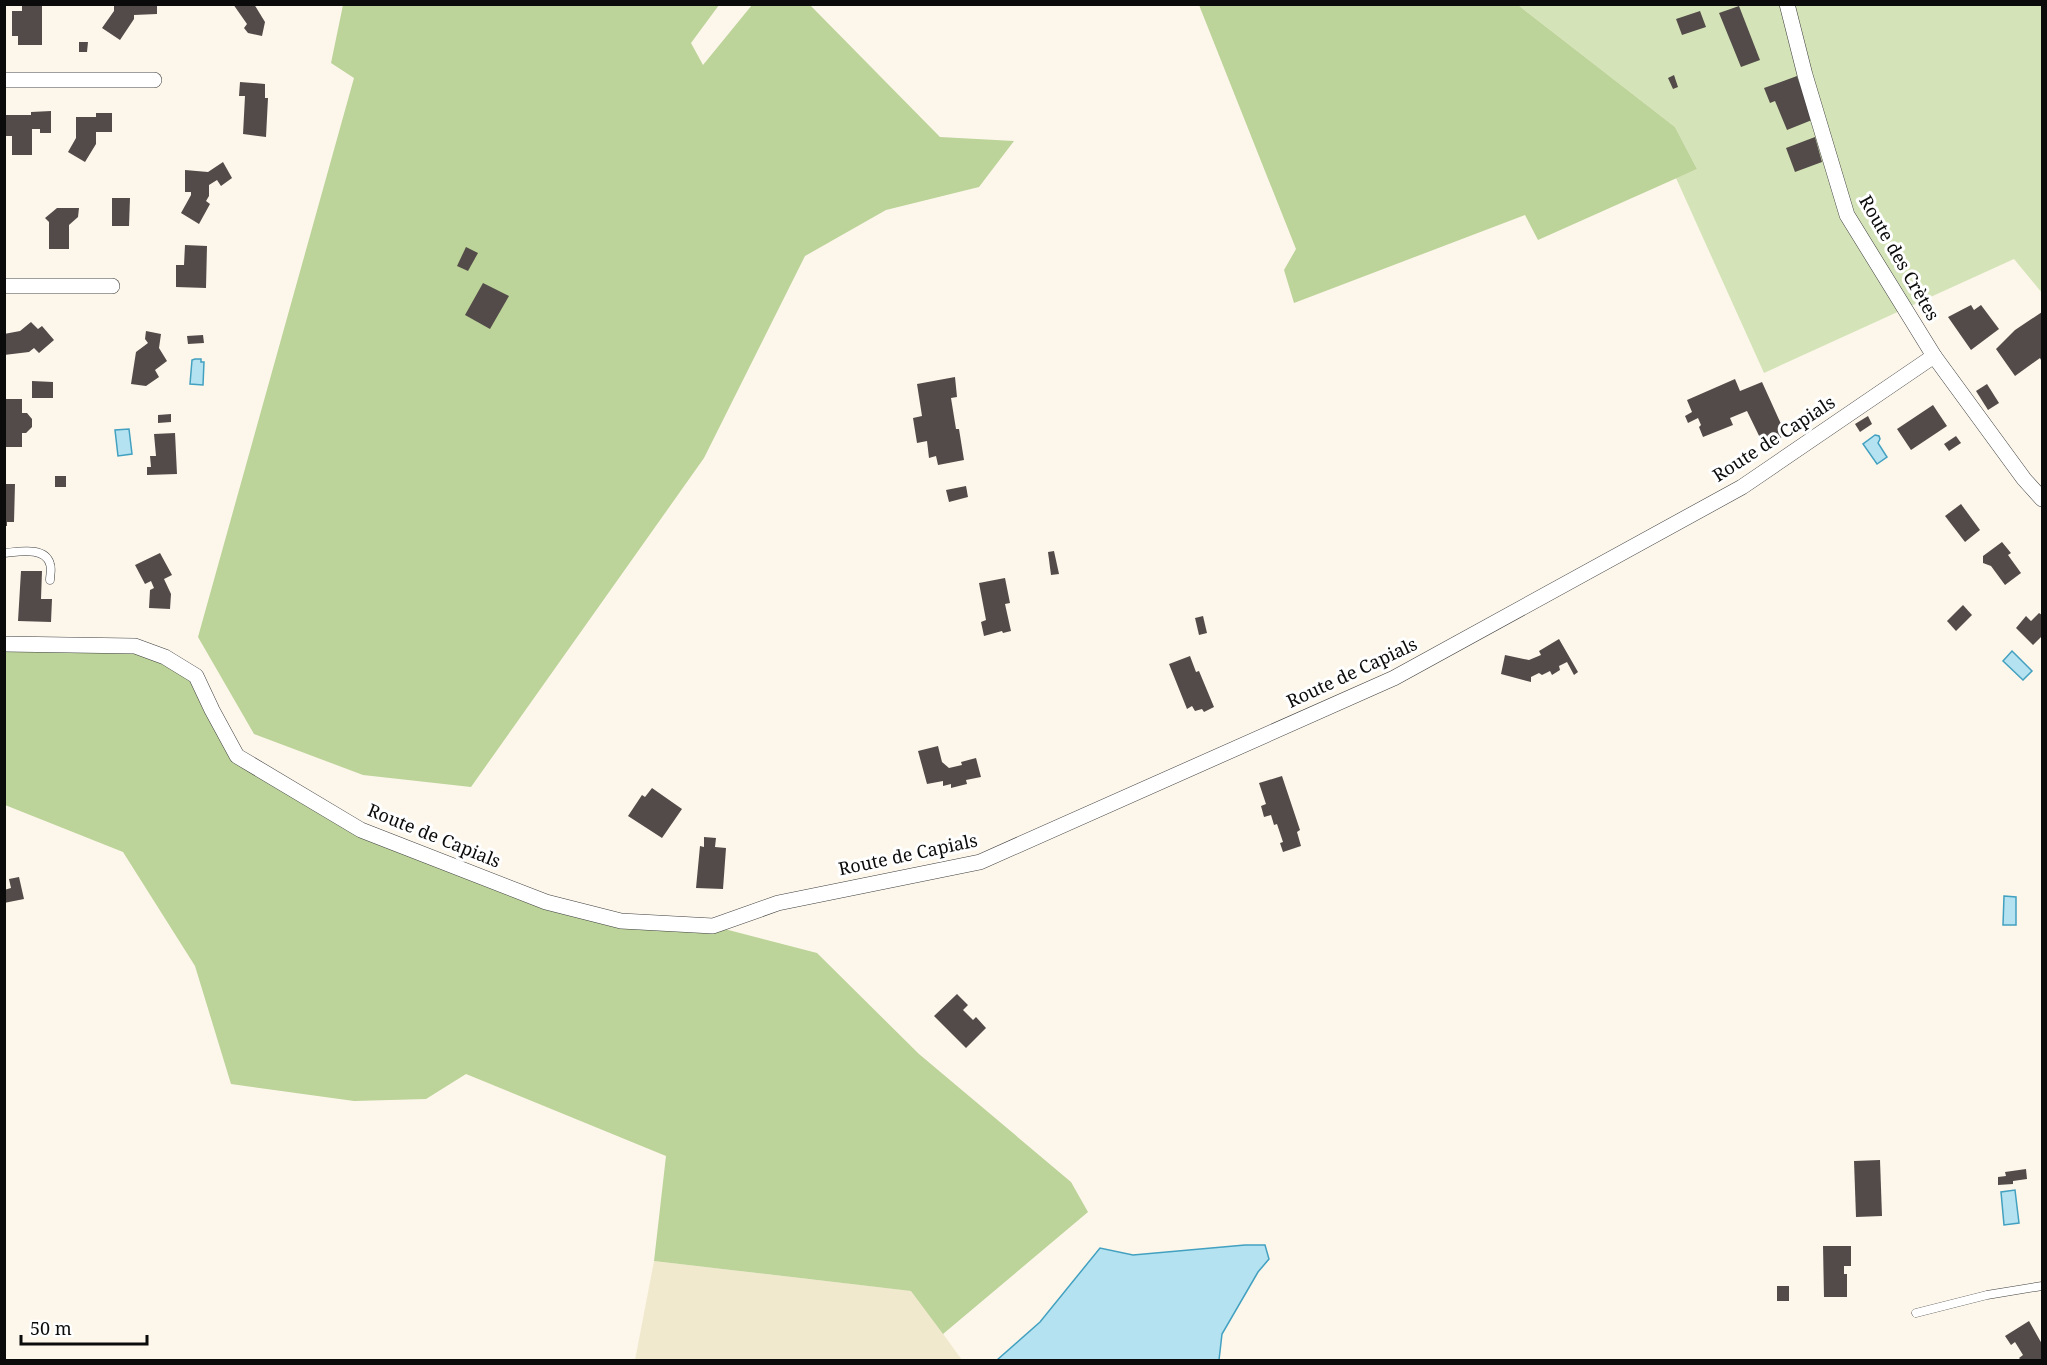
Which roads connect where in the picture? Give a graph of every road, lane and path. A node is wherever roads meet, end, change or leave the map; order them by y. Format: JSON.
{"nodes":[{"id":1,"x":1787,"y":4,"type":"edge"},
{"id":2,"x":4,"y":80,"type":"edge"},
{"id":3,"x":154,"y":80,"type":"dead end"},
{"id":4,"x":4,"y":286,"type":"edge"},
{"id":5,"x":112,"y":286,"type":"dead end"},
{"id":6,"x":1934,"y":356,"type":"junction"},
{"id":7,"x":2043,"y":500,"type":"edge"},
{"id":8,"x":4,"y":554,"type":"edge"},
{"id":9,"x":50,"y":580,"type":"dead end"},
{"id":10,"x":4,"y":644,"type":"edge"},
{"id":11,"x":2043,"y":1286,"type":"edge"},
{"id":12,"x":1916,"y":1312,"type":"dead end"}],
"edges":[{"from":1,"to":6,"type":"street","name":"Route des Crètes"},
{"from":2,"to":3,"type":"street"},
{"from":4,"to":5,"type":"street"},
{"from":6,"to":7,"type":"street","name":"Route des Crètes"},
{"from":6,"to":10,"type":"street","name":"Route de Capials"},
{"from":8,"to":9,"type":"lane"},
{"from":11,"to":12,"type":"lane"}]}
